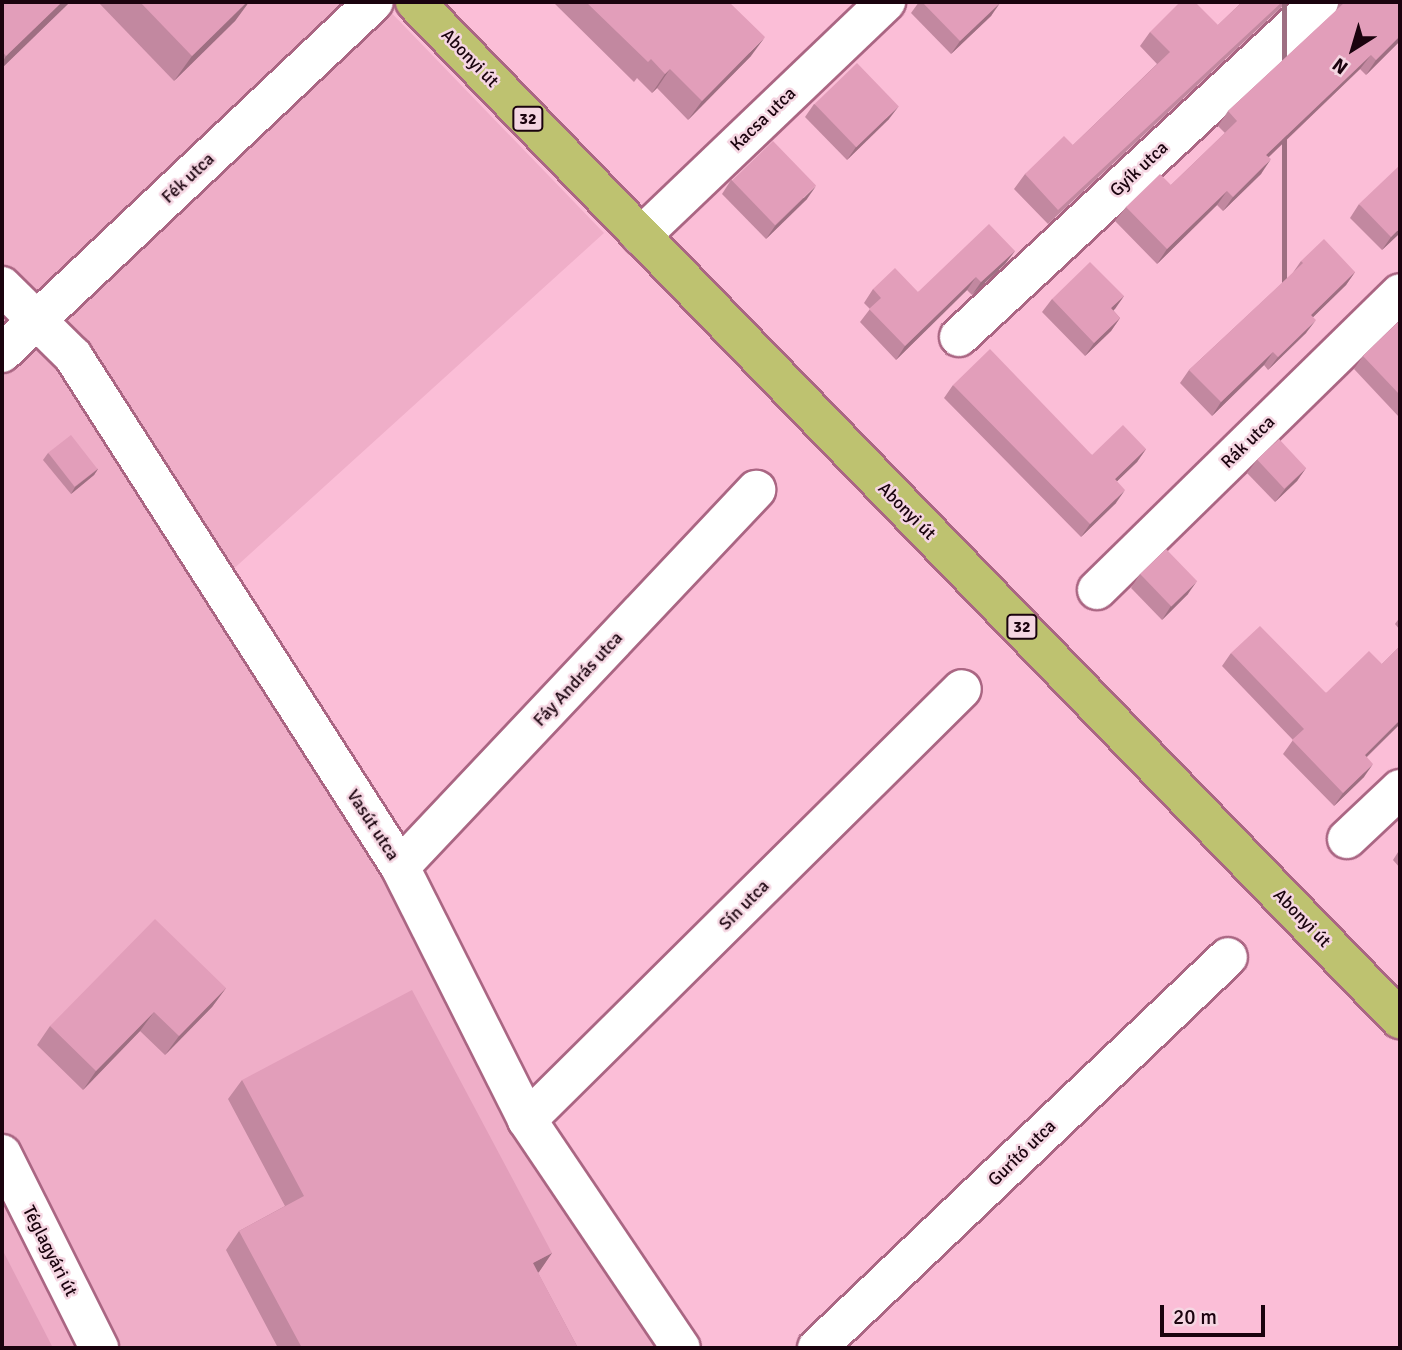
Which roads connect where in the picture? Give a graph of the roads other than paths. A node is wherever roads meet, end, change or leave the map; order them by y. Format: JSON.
{"nodes":[{"id":1,"x":374,"y":2,"type":"edge"},
{"id":2,"x":415,"y":2,"type":"edge"},
{"id":3,"x":886,"y":2,"type":"edge"},
{"id":4,"x":1319,"y":2,"type":"edge"},
{"id":5,"x":641,"y":236,"type":"junction"},
{"id":6,"x":2,"y":286,"type":"edge"},
{"id":7,"x":1400,"y":293,"type":"edge"},
{"id":8,"x":38,"y":320,"type":"junction"},
{"id":9,"x":960,"y":337,"type":"dead end"},
{"id":10,"x":2,"y":353,"type":"edge"},
{"id":11,"x":756,"y":490,"type":"dead end"},
{"id":12,"x":1097,"y":590,"type":"dead end"},
{"id":13,"x":962,"y":689,"type":"dead end"},
{"id":14,"x":1400,"y":789,"type":"edge"},
{"id":15,"x":1347,"y":839,"type":"dead end"},
{"id":16,"x":400,"y":867,"type":"junction"},
{"id":17,"x":1228,"y":957,"type":"dead end"},
{"id":18,"x":1400,"y":1019,"type":"edge"},
{"id":19,"x":527,"y":1120,"type":"junction"},
{"id":20,"x":2,"y":1154,"type":"edge"},
{"id":21,"x":99,"y":1348,"type":"edge"},
{"id":22,"x":681,"y":1348,"type":"edge"},
{"id":23,"x":817,"y":1348,"type":"edge"}],
"edges":[{"from":1,"to":8,"type":"street","name":"Fék utca"},
{"from":2,"to":5,"type":"main road","name":"Abonyi út","number":"32"},
{"from":3,"to":5,"type":"street","name":"Kacsa utca"},
{"from":4,"to":9,"type":"street","name":"Gyík utca"},
{"from":5,"to":18,"type":"main road","name":"Abonyi út","number":"32"},
{"from":6,"to":8,"type":"street","name":"Vasút utca"},
{"from":7,"to":12,"type":"street","name":"Rák utca"},
{"from":8,"to":10,"type":"street","name":"Fék utca"},
{"from":8,"to":16,"type":"street","name":"Vasút utca"},
{"from":11,"to":16,"type":"street","name":"Fáy András utca"},
{"from":13,"to":19,"type":"street","name":"Sín utca"},
{"from":14,"to":15,"type":"street"},
{"from":16,"to":19,"type":"street","name":"Vasút utca"},
{"from":17,"to":23,"type":"street","name":"Gurító utca"},
{"from":19,"to":22,"type":"street","name":"Vasút utca"},
{"from":20,"to":21,"type":"street","name":"Téglagyári út"}]}
